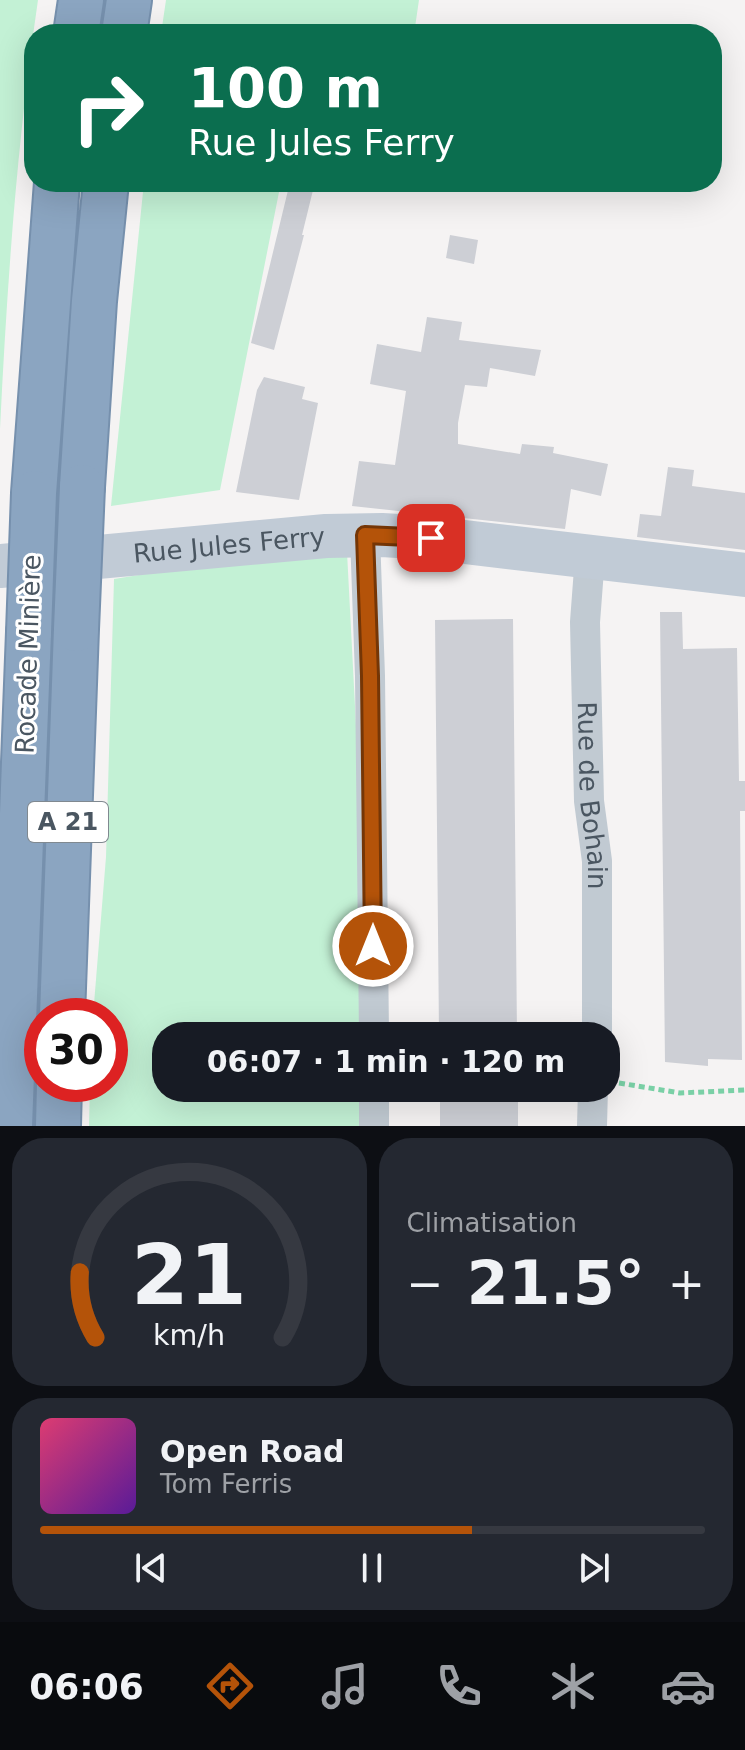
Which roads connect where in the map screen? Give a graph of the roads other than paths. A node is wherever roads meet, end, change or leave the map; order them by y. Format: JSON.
{"nodes":[{"id":1,"x":81,"y":0,"type":"edge"},
{"id":2,"x":129,"y":0,"type":"edge"},
{"id":3,"x":77,"y":24,"type":"edge"},
{"id":4,"x":125,"y":24,"type":"edge"},
{"id":5,"x":56,"y":192,"type":"edge"},
{"id":6,"x":105,"y":192,"type":"edge"},
{"id":7,"x":365,"y":535,"type":"junction"},
{"id":8,"x":590,"y":556,"type":"junction"},
{"id":9,"x":0,"y":566,"type":"edge"},
{"id":10,"x":745,"y":575,"type":"edge"},
{"id":11,"x":63,"y":998,"type":"edge"},
{"id":12,"x":374,"y":1022,"type":"edge"},
{"id":13,"x":597,"y":1022,"type":"edge"},
{"id":14,"x":59,"y":1102,"type":"edge"},
{"id":15,"x":374,"y":1102,"type":"edge"},
{"id":16,"x":593,"y":1102,"type":"edge"},
{"id":17,"x":10,"y":1126,"type":"edge"},
{"id":18,"x":58,"y":1126,"type":"edge"},
{"id":19,"x":374,"y":1126,"type":"edge"},
{"id":20,"x":592,"y":1126,"type":"edge"}],
"edges":[{"from":1,"to":3,"type":"highway"},
{"from":2,"to":4,"type":"highway"},
{"from":5,"to":17,"type":"highway","name":"Rocade Minière","number":"A 21","bridge":true},
{"from":6,"to":11,"type":"highway","name":"Rocade Minière","number":"A 21","bridge":true},
{"from":7,"to":8,"type":"street","name":"Rue Jules Ferry"},
{"from":7,"to":9,"type":"street","name":"Rue Jules Ferry"},
{"from":7,"to":12,"type":"street"},
{"from":8,"to":10,"type":"street","name":"Rue Jules Ferry"},
{"from":8,"to":13,"type":"street","name":"Rue de Bohain"},
{"from":14,"to":18,"type":"highway"},
{"from":15,"to":19,"type":"street"},
{"from":16,"to":20,"type":"street"}]}
